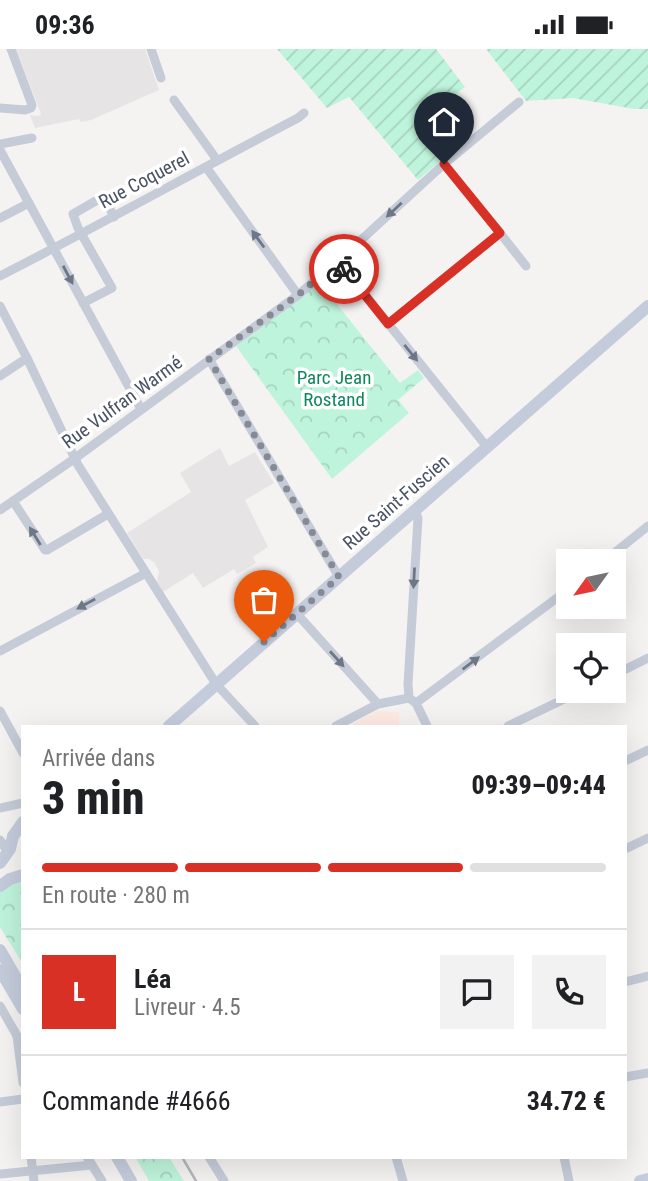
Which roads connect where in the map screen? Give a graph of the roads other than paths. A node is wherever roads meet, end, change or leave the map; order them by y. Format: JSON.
{"nodes":[{"id":1,"x":11,"y":49,"type":"edge"},
{"id":2,"x":151,"y":49,"type":"edge"},
{"id":3,"x":161,"y":78,"type":"dead end"},
{"id":4,"x":174,"y":100,"type":"dead end"},
{"id":5,"x":519,"y":102,"type":"dead end"},
{"id":6,"x":0,"y":108,"type":"edge"},
{"id":7,"x":304,"y":113,"type":"dead end"},
{"id":8,"x":32,"y":138,"type":"dead end"},
{"id":9,"x":0,"y":143,"type":"edge"},
{"id":10,"x":0,"y":150,"type":"edge"},
{"id":11,"x":217,"y":160,"type":"junction"},
{"id":12,"x":444,"y":164,"type":"junction"},
{"id":13,"x":206,"y":167,"type":"junction"},
{"id":14,"x":29,"y":203,"type":"junction"},
{"id":15,"x":114,"y":217,"type":"junction"},
{"id":16,"x":0,"y":218,"type":"edge"},
{"id":17,"x":81,"y":233,"type":"junction"},
{"id":18,"x":500,"y":233,"type":"junction"},
{"id":19,"x":54,"y":249,"type":"junction"},
{"id":20,"x":338,"y":261,"type":"junction"},
{"id":21,"x":526,"y":266,"type":"dead end"},
{"id":22,"x":0,"y":277,"type":"edge"},
{"id":23,"x":298,"y":295,"type":"junction"},
{"id":24,"x":83,"y":303,"type":"junction"},
{"id":25,"x":0,"y":306,"type":"edge"},
{"id":26,"x":648,"y":306,"type":"edge"},
{"id":27,"x":388,"y":324,"type":"junction"},
{"id":28,"x":27,"y":358,"type":"junction"},
{"id":29,"x":209,"y":359,"type":"junction"},
{"id":30,"x":0,"y":376,"type":"edge"},
{"id":31,"x":141,"y":409,"type":"junction"},
{"id":32,"x":487,"y":447,"type":"junction"},
{"id":33,"x":75,"y":459,"type":"junction"},
{"id":34,"x":13,"y":501,"type":"junction"},
{"id":35,"x":0,"y":510,"type":"edge"},
{"id":36,"x":415,"y":511,"type":"junction"},
{"id":37,"x":108,"y":514,"type":"junction"},
{"id":38,"x":648,"y":526,"type":"edge"},
{"id":39,"x":619,"y":549,"type":"edge"},
{"id":40,"x":146,"y":573,"type":"junction"},
{"id":41,"x":339,"y":577,"type":"junction"},
{"id":42,"x":556,"y":598,"type":"edge"},
{"id":43,"x":297,"y":614,"type":"junction"},
{"id":44,"x":0,"y":651,"type":"edge"},
{"id":45,"x":648,"y":658,"type":"edge"},
{"id":46,"x":626,"y":669,"type":"edge"},
{"id":47,"x":216,"y":684,"type":"junction"},
{"id":48,"x":413,"y":700,"type":"junction"},
{"id":49,"x":556,"y":703,"type":"edge"},
{"id":50,"x":378,"y":704,"type":"junction"},
{"id":51,"x":0,"y":711,"type":"edge"},
{"id":52,"x":170,"y":725,"type":"edge"},
{"id":53,"x":254,"y":725,"type":"edge"},
{"id":54,"x":338,"y":725,"type":"edge"},
{"id":55,"x":426,"y":725,"type":"edge"},
{"id":56,"x":510,"y":725,"type":"edge"},
{"id":57,"x":21,"y":749,"type":"edge"},
{"id":58,"x":648,"y":750,"type":"edge"},
{"id":59,"x":627,"y":760,"type":"edge"},
{"id":60,"x":21,"y":803,"type":"edge"},
{"id":61,"x":0,"y":808,"type":"edge"},
{"id":62,"x":21,"y":826,"type":"edge"},
{"id":63,"x":648,"y":838,"type":"edge"},
{"id":64,"x":627,"y":848,"type":"edge"},
{"id":65,"x":7,"y":851,"type":"edge"},
{"id":66,"x":20,"y":876,"type":"edge"},
{"id":67,"x":0,"y":886,"type":"edge"},
{"id":68,"x":0,"y":950,"type":"edge"},
{"id":69,"x":0,"y":970,"type":"edge"},
{"id":70,"x":648,"y":976,"type":"edge"},
{"id":71,"x":627,"y":981,"type":"edge"},
{"id":72,"x":21,"y":987,"type":"edge"},
{"id":73,"x":0,"y":1006,"type":"edge"},
{"id":74,"x":21,"y":1006,"type":"edge"},
{"id":75,"x":17,"y":1036,"type":"junction"},
{"id":76,"x":21,"y":1042,"type":"edge"},
{"id":77,"x":21,"y":1067,"type":"edge"},
{"id":78,"x":648,"y":1073,"type":"edge"},
{"id":79,"x":627,"y":1077,"type":"edge"},
{"id":80,"x":21,"y":1099,"type":"edge"},
{"id":81,"x":0,"y":1102,"type":"edge"},
{"id":82,"x":32,"y":1159,"type":"edge"},
{"id":83,"x":109,"y":1159,"type":"edge"},
{"id":84,"x":118,"y":1159,"type":"edge"},
{"id":85,"x":212,"y":1159,"type":"edge"},
{"id":86,"x":397,"y":1159,"type":"edge"},
{"id":87,"x":564,"y":1159,"type":"edge"},
{"id":88,"x":90,"y":1161,"type":"edge"},
{"id":89,"x":33,"y":1170,"type":"junction"},
{"id":90,"x":0,"y":1174,"type":"edge"},
{"id":91,"x":648,"y":1179,"type":"edge"},
{"id":92,"x":34,"y":1181,"type":"edge"},
{"id":93,"x":102,"y":1181,"type":"edge"},
{"id":94,"x":122,"y":1181,"type":"edge"},
{"id":95,"x":131,"y":1181,"type":"edge"},
{"id":96,"x":224,"y":1181,"type":"edge"},
{"id":97,"x":403,"y":1181,"type":"edge"},
{"id":98,"x":569,"y":1181,"type":"edge"},
{"id":99,"x":640,"y":1181,"type":"edge"}],
"edges":[{"from":1,"to":6,"type":"street"},
{"from":2,"to":3,"type":"street"},
{"from":4,"to":11,"type":"street"},
{"from":5,"to":12,"type":"street","name":"Rue Vulfran Warmé"},
{"from":7,"to":11,"type":"street","name":"Rue Coquerel"},
{"from":8,"to":9,"type":"street"},
{"from":10,"to":14,"type":"street"},
{"from":11,"to":13,"type":"street","name":"Rue Coquerel"},
{"from":12,"to":18,"type":"street"},
{"from":12,"to":20,"type":"street","name":"Rue Vulfran Warmé","one_way":true},
{"from":13,"to":15,"type":"street","name":"Rue Coquerel"},
{"from":23,"to":13,"type":"street","one_way":true},
{"from":14,"to":16,"type":"street"},
{"from":14,"to":19,"type":"street"},
{"from":15,"to":17,"type":"street","name":"Rue Coquerel"},
{"from":15,"to":17,"type":"street"},
{"from":17,"to":19,"type":"street","name":"Rue Coquerel"},
{"from":17,"to":24,"type":"street"},
{"from":18,"to":21,"type":"street"},
{"from":18,"to":27,"type":"street"},
{"from":19,"to":22,"type":"street","name":"Rue Coquerel"},
{"from":19,"to":24,"type":"street","one_way":true},
{"from":20,"to":23,"type":"street","name":"Rue Vulfran Warmé"},
{"from":20,"to":27,"type":"street"},
{"from":23,"to":29,"type":"street","name":"Rue Vulfran Warmé"},
{"from":24,"to":31,"type":"street"},
{"from":25,"to":28,"type":"street"},
{"from":26,"to":32,"type":"main road","name":"Rue Saint-Fuscien"},
{"from":27,"to":32,"type":"street","one_way":true},
{"from":28,"to":30,"type":"street"},
{"from":28,"to":33,"type":"street"},
{"from":29,"to":31,"type":"street","name":"Rue Vulfran Warmé"},
{"from":29,"to":41,"type":"street"},
{"from":31,"to":33,"type":"street","name":"Rue Vulfran Warmé"},
{"from":32,"to":36,"type":"main road","name":"Rue Saint-Fuscien"},
{"from":33,"to":34,"type":"street","name":"Rue Vulfran Warmé"},
{"from":33,"to":37,"type":"street"},
{"from":34,"to":35,"type":"street","name":"Rue Vulfran Warmé"},
{"from":37,"to":34,"type":"street","one_way":true},
{"from":36,"to":41,"type":"main road","name":"Rue Saint-Fuscien"},
{"from":36,"to":48,"type":"street","one_way":true},
{"from":37,"to":40,"type":"street"},
{"from":38,"to":39,"type":"street"},
{"from":40,"to":44,"type":"street","one_way":true},
{"from":40,"to":47,"type":"street"},
{"from":41,"to":43,"type":"main road","name":"Rue Saint-Fuscien"},
{"from":48,"to":42,"type":"street","one_way":true},
{"from":43,"to":47,"type":"main road","name":"Rue Saint-Fuscien"},
{"from":43,"to":50,"type":"street","one_way":true},
{"from":45,"to":46,"type":"street"},
{"from":47,"to":52,"type":"main road","name":"Rue Saint-Fuscien"},
{"from":47,"to":53,"type":"street"},
{"from":48,"to":50,"type":"street"},
{"from":48,"to":55,"type":"street"},
{"from":49,"to":56,"type":"street"},
{"from":50,"to":54,"type":"street"},
{"from":51,"to":57,"type":"street"},
{"from":58,"to":59,"type":"street"},
{"from":60,"to":61,"type":"street"},
{"from":62,"to":65,"type":"main road"},
{"from":63,"to":64,"type":"street"},
{"from":65,"to":66,"type":"main road"},
{"from":66,"to":67,"type":"main road"},
{"from":68,"to":72,"type":"main road"},
{"from":69,"to":74,"type":"main road"},
{"from":70,"to":71,"type":"street"},
{"from":73,"to":75,"type":"street"},
{"from":75,"to":76,"type":"street"},
{"from":75,"to":77,"type":"street"},
{"from":78,"to":79,"type":"street"},
{"from":80,"to":81,"type":"street"},
{"from":82,"to":89,"type":"street"},
{"from":83,"to":94,"type":"main road"},
{"from":84,"to":95,"type":"main road"},
{"from":85,"to":96,"type":"street"},
{"from":86,"to":97,"type":"street"},
{"from":87,"to":98,"type":"street"},
{"from":88,"to":89,"type":"street"},
{"from":88,"to":93,"type":"street"},
{"from":89,"to":90,"type":"street"},
{"from":89,"to":92,"type":"street"},
{"from":91,"to":99,"type":"main road"}]}
